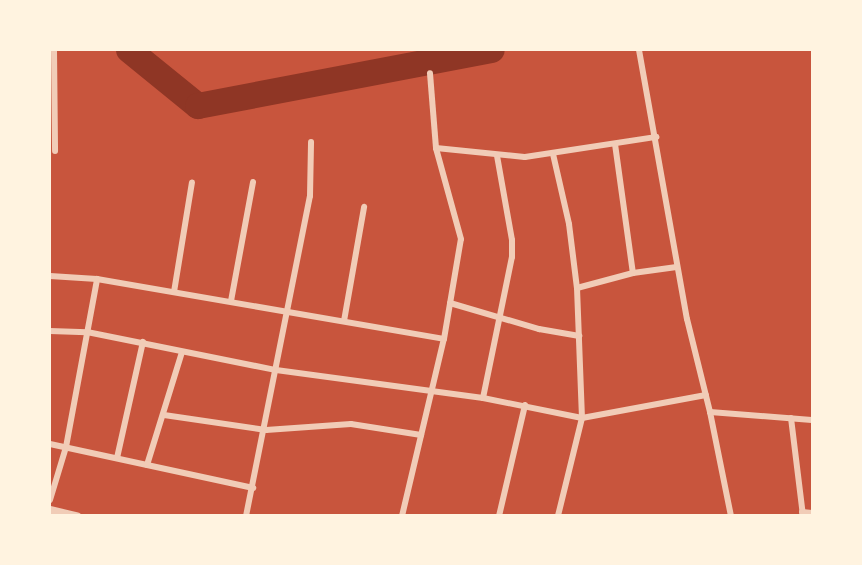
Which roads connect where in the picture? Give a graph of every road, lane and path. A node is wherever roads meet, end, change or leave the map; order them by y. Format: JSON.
{"nodes":[{"id":1,"x":54,"y":50,"type":"edge"},
{"id":2,"x":639,"y":50,"type":"edge"},
{"id":3,"x":430,"y":73,"type":"dead end"},
{"id":4,"x":656,"y":136,"type":"junction"},
{"id":5,"x":311,"y":142,"type":"dead end"},
{"id":6,"x":615,"y":144,"type":"junction"},
{"id":7,"x":436,"y":148,"type":"junction"},
{"id":8,"x":55,"y":151,"type":"dead end"},
{"id":9,"x":553,"y":154,"type":"junction"},
{"id":10,"x":497,"y":156,"type":"junction"},
{"id":11,"x":192,"y":182,"type":"dead end"},
{"id":12,"x":253,"y":182,"type":"dead end"},
{"id":13,"x":364,"y":207,"type":"dead end"},
{"id":14,"x":677,"y":267,"type":"junction"},
{"id":15,"x":633,"y":273,"type":"junction"},
{"id":16,"x":50,"y":276,"type":"edge"},
{"id":17,"x":97,"y":279,"type":"junction"},
{"id":18,"x":577,"y":288,"type":"junction"},
{"id":19,"x":174,"y":292,"type":"junction"},
{"id":20,"x":231,"y":301,"type":"junction"},
{"id":21,"x":450,"y":303,"type":"junction"},
{"id":22,"x":287,"y":310,"type":"junction"},
{"id":23,"x":500,"y":317,"type":"junction"},
{"id":24,"x":344,"y":321,"type":"junction"},
{"id":25,"x":50,"y":331,"type":"edge"},
{"id":26,"x":87,"y":332,"type":"junction"},
{"id":27,"x":579,"y":336,"type":"junction"},
{"id":28,"x":444,"y":339,"type":"junction"},
{"id":29,"x":143,"y":342,"type":"junction"},
{"id":30,"x":182,"y":352,"type":"junction"},
{"id":31,"x":276,"y":370,"type":"junction"},
{"id":32,"x":432,"y":390,"type":"junction"},
{"id":33,"x":706,"y":395,"type":"junction"},
{"id":34,"x":483,"y":398,"type":"junction"},
{"id":35,"x":525,"y":405,"type":"junction"},
{"id":36,"x":711,"y":412,"type":"junction"},
{"id":37,"x":164,"y":415,"type":"junction"},
{"id":38,"x":582,"y":418,"type":"junction"},
{"id":39,"x":791,"y":418,"type":"junction"},
{"id":40,"x":813,"y":420,"type":"edge"},
{"id":41,"x":266,"y":430,"type":"junction"},
{"id":42,"x":421,"y":435,"type":"junction"},
{"id":43,"x":50,"y":444,"type":"edge"},
{"id":44,"x":66,"y":447,"type":"junction"},
{"id":45,"x":117,"y":458,"type":"junction"},
{"id":46,"x":147,"y":465,"type":"junction"},
{"id":47,"x":253,"y":488,"type":"junction"},
{"id":48,"x":50,"y":500,"type":"edge"},
{"id":49,"x":50,"y":510,"type":"edge"},
{"id":50,"x":813,"y":513,"type":"edge"},
{"id":51,"x":802,"y":514,"type":"edge"},
{"id":52,"x":77,"y":516,"type":"edge"},
{"id":53,"x":246,"y":516,"type":"edge"},
{"id":54,"x":402,"y":516,"type":"edge"},
{"id":55,"x":499,"y":516,"type":"edge"},
{"id":56,"x":558,"y":516,"type":"edge"},
{"id":57,"x":730,"y":516,"type":"edge"}],
"edges":[{"from":1,"to":8,"type":"street"},
{"from":2,"to":4,"type":"street"},
{"from":3,"to":7,"type":"street"},
{"from":4,"to":6,"type":"street"},
{"from":4,"to":14,"type":"street"},
{"from":5,"to":22,"type":"street"},
{"from":6,"to":9,"type":"street"},
{"from":6,"to":15,"type":"street"},
{"from":7,"to":10,"type":"street"},
{"from":7,"to":21,"type":"street"},
{"from":9,"to":10,"type":"street"},
{"from":9,"to":18,"type":"street"},
{"from":10,"to":23,"type":"street"},
{"from":11,"to":19,"type":"street"},
{"from":12,"to":20,"type":"street"},
{"from":13,"to":24,"type":"street"},
{"from":14,"to":15,"type":"street"},
{"from":14,"to":33,"type":"street"},
{"from":15,"to":18,"type":"street"},
{"from":16,"to":17,"type":"street"},
{"from":17,"to":19,"type":"street"},
{"from":17,"to":26,"type":"street"},
{"from":18,"to":27,"type":"street"},
{"from":19,"to":20,"type":"street"},
{"from":20,"to":22,"type":"street"},
{"from":21,"to":23,"type":"street"},
{"from":21,"to":28,"type":"street"},
{"from":22,"to":24,"type":"street"},
{"from":22,"to":31,"type":"street"},
{"from":23,"to":27,"type":"street"},
{"from":23,"to":34,"type":"street"},
{"from":24,"to":28,"type":"street"},
{"from":25,"to":26,"type":"street"},
{"from":26,"to":29,"type":"street"},
{"from":26,"to":44,"type":"street"},
{"from":27,"to":38,"type":"street"},
{"from":28,"to":32,"type":"street"},
{"from":29,"to":30,"type":"street"},
{"from":29,"to":45,"type":"street"},
{"from":30,"to":31,"type":"street"},
{"from":30,"to":37,"type":"street"},
{"from":31,"to":32,"type":"street"},
{"from":31,"to":41,"type":"street"},
{"from":32,"to":34,"type":"street"},
{"from":32,"to":42,"type":"street"},
{"from":33,"to":36,"type":"street"},
{"from":33,"to":38,"type":"street"},
{"from":34,"to":35,"type":"street"},
{"from":35,"to":38,"type":"street"},
{"from":35,"to":55,"type":"street"},
{"from":36,"to":39,"type":"street"},
{"from":36,"to":57,"type":"street"},
{"from":37,"to":41,"type":"street"},
{"from":37,"to":46,"type":"street"},
{"from":38,"to":56,"type":"street"},
{"from":39,"to":40,"type":"street"},
{"from":39,"to":51,"type":"street"},
{"from":41,"to":42,"type":"street"},
{"from":41,"to":47,"type":"street"},
{"from":42,"to":54,"type":"street"},
{"from":43,"to":44,"type":"street"},
{"from":44,"to":45,"type":"street"},
{"from":44,"to":48,"type":"street"},
{"from":45,"to":46,"type":"street"},
{"from":46,"to":47,"type":"street"},
{"from":47,"to":53,"type":"street"},
{"from":49,"to":52,"type":"street"},
{"from":50,"to":51,"type":"street"}]}
